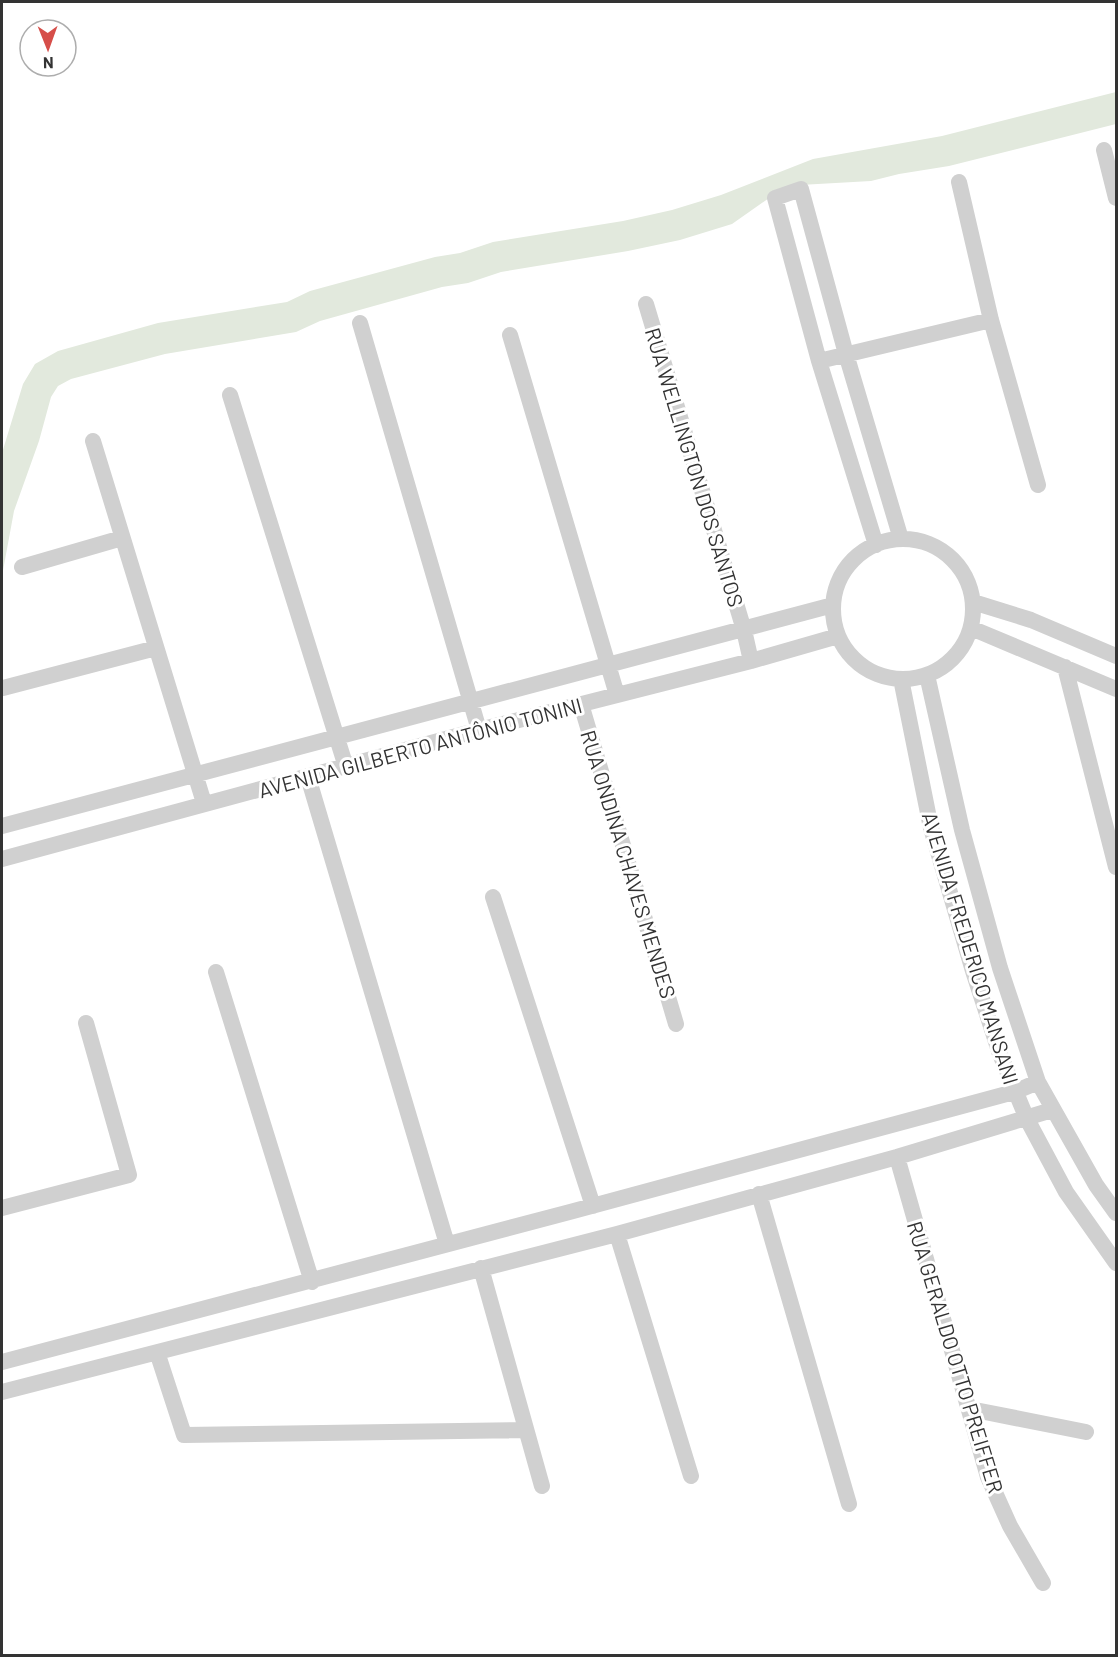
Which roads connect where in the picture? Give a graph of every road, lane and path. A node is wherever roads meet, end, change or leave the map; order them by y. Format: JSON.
{"nodes":[{"id":1,"x":1104,"y":150,"type":"dead end"},
{"id":2,"x":959,"y":182,"type":"dead end"},
{"id":3,"x":1116,"y":198,"type":"edge"},
{"id":4,"x":646,"y":304,"type":"dead end"},
{"id":5,"x":991,"y":320,"type":"junction"},
{"id":6,"x":360,"y":323,"type":"dead end"},
{"id":7,"x":510,"y":335,"type":"dead end"},
{"id":8,"x":846,"y":354,"type":"junction"},
{"id":9,"x":819,"y":361,"type":"junction"},
{"id":10,"x":230,"y":395,"type":"dead end"},
{"id":11,"x":93,"y":441,"type":"dead end"},
{"id":12,"x":1038,"y":485,"type":"dead end"},
{"id":13,"x":122,"y":538,"type":"junction"},
{"id":14,"x":901,"y":540,"type":"junction"},
{"id":15,"x":876,"y":545,"type":"junction"},
{"id":16,"x":22,"y":567,"type":"dead end"},
{"id":17,"x":973,"y":602,"type":"junction"},
{"id":18,"x":833,"y":605,"type":"junction"},
{"id":19,"x":971,"y":628,"type":"junction"},
{"id":20,"x":744,"y":630,"type":"junction"},
{"id":21,"x":838,"y":636,"type":"junction"},
{"id":22,"x":156,"y":648,"type":"junction"},
{"id":23,"x":1116,"y":656,"type":"edge"},
{"id":24,"x":751,"y":661,"type":"junction"},
{"id":25,"x":608,"y":665,"type":"junction"},
{"id":26,"x":1065,"y":667,"type":"junction"},
{"id":27,"x":927,"y":675,"type":"junction"},
{"id":28,"x":901,"y":679,"type":"junction"},
{"id":29,"x":3,"y":687,"type":"dead end"},
{"id":30,"x":1116,"y":689,"type":"edge"},
{"id":31,"x":617,"y":695,"type":"junction"},
{"id":32,"x":470,"y":701,"type":"junction"},
{"id":33,"x":581,"y":704,"type":"junction"},
{"id":34,"x":479,"y":730,"type":"junction"},
{"id":35,"x":335,"y":737,"type":"junction"},
{"id":36,"x":346,"y":767,"type":"junction"},
{"id":37,"x":194,"y":775,"type":"junction"},
{"id":38,"x":308,"y":777,"type":"junction"},
{"id":39,"x":204,"y":804,"type":"junction"},
{"id":40,"x":2,"y":826,"type":"edge"},
{"id":41,"x":2,"y":859,"type":"edge"},
{"id":42,"x":1116,"y":867,"type":"edge"},
{"id":43,"x":494,"y":897,"type":"dead end"},
{"id":44,"x":216,"y":972,"type":"dead end"},
{"id":45,"x":86,"y":1023,"type":"dead end"},
{"id":46,"x":676,"y":1024,"type":"dead end"},
{"id":47,"x":1038,"y":1082,"type":"junction"},
{"id":48,"x":1014,"y":1092,"type":"junction"},
{"id":49,"x":1052,"y":1110,"type":"junction"},
{"id":50,"x":1027,"y":1119,"type":"junction"},
{"id":51,"x":897,"y":1157,"type":"junction"},
{"id":52,"x":759,"y":1194,"type":"junction"},
{"id":53,"x":592,"y":1206,"type":"junction"},
{"id":54,"x":2,"y":1208,"type":"edge"},
{"id":55,"x":1116,"y":1213,"type":"edge"},
{"id":56,"x":617,"y":1233,"type":"junction"},
{"id":57,"x":447,"y":1244,"type":"junction"},
{"id":58,"x":1116,"y":1263,"type":"edge"},
{"id":59,"x":481,"y":1268,"type":"junction"},
{"id":60,"x":312,"y":1282,"type":"junction"},
{"id":61,"x":157,"y":1352,"type":"junction"},
{"id":62,"x":2,"y":1362,"type":"edge"},
{"id":63,"x":2,"y":1392,"type":"edge"},
{"id":64,"x":970,"y":1408,"type":"junction"},
{"id":65,"x":525,"y":1431,"type":"junction"},
{"id":66,"x":1086,"y":1432,"type":"dead end"},
{"id":67,"x":691,"y":1476,"type":"dead end"},
{"id":68,"x":542,"y":1486,"type":"dead end"},
{"id":69,"x":849,"y":1504,"type":"dead end"},
{"id":70,"x":1043,"y":1583,"type":"dead end"}],
"edges":[{"from":1,"to":3,"type":"street"},
{"from":2,"to":5,"type":"street"},
{"from":4,"to":20,"type":"street","name":"RUA WELLINGTON DOS SANTOS"},
{"from":5,"to":8,"type":"street"},
{"from":5,"to":12,"type":"street"},
{"from":6,"to":32,"type":"street"},
{"from":7,"to":25,"type":"street"},
{"from":8,"to":9,"type":"street"},
{"from":8,"to":9,"type":"street"},
{"from":8,"to":14,"type":"street"},
{"from":9,"to":15,"type":"street"},
{"from":10,"to":35,"type":"street"},
{"from":11,"to":13,"type":"street"},
{"from":13,"to":16,"type":"street"},
{"from":13,"to":22,"type":"street"},
{"from":14,"to":15,"type":"street"},
{"from":14,"to":17,"type":"street"},
{"from":15,"to":18,"type":"street"},
{"from":17,"to":19,"type":"street"},
{"from":17,"to":23,"type":"street"},
{"from":18,"to":20,"type":"street","name":"AVENIDA GILBERTO ANTÔNIO TONINI"},
{"from":18,"to":21,"type":"street"},
{"from":19,"to":26,"type":"street"},
{"from":19,"to":27,"type":"street"},
{"from":20,"to":24,"type":"street","name":"RUA WELLINGTON DOS SANTOS"},
{"from":20,"to":25,"type":"street","name":"AVENIDA GILBERTO ANTÔNIO TONINI"},
{"from":21,"to":24,"type":"street","name":"AVENIDA GILBERTO ANTÔNIO TONINI"},
{"from":21,"to":28,"type":"street"},
{"from":22,"to":29,"type":"street"},
{"from":22,"to":37,"type":"street"},
{"from":24,"to":31,"type":"street","name":"AVENIDA GILBERTO ANTÔNIO TONINI"},
{"from":25,"to":31,"type":"street"},
{"from":25,"to":32,"type":"street","name":"AVENIDA GILBERTO ANTÔNIO TONINI"},
{"from":26,"to":30,"type":"street"},
{"from":26,"to":42,"type":"street"},
{"from":27,"to":28,"type":"street"},
{"from":27,"to":47,"type":"street","name":"AVENIDA FREDERICO MANSANI"},
{"from":28,"to":48,"type":"street","name":"AVENIDA FREDERICO MANSANI"},
{"from":31,"to":33,"type":"street","name":"AVENIDA GILBERTO ANTÔNIO TONINI"},
{"from":32,"to":34,"type":"street"},
{"from":32,"to":35,"type":"street","name":"AVENIDA GILBERTO ANTÔNIO TONINI"},
{"from":33,"to":34,"type":"street","name":"AVENIDA GILBERTO ANTÔNIO TONINI"},
{"from":33,"to":46,"type":"street","name":"RUA ONDINA CHAVES MENDES"},
{"from":34,"to":36,"type":"street","name":"AVENIDA GILBERTO ANTÔNIO TONINI"},
{"from":35,"to":36,"type":"street"},
{"from":35,"to":37,"type":"street","name":"AVENIDA GILBERTO ANTÔNIO TONINI"},
{"from":36,"to":38,"type":"street","name":"AVENIDA GILBERTO ANTÔNIO TONINI"},
{"from":37,"to":39,"type":"street"},
{"from":37,"to":40,"type":"street","name":"AVENIDA GILBERTO ANTÔNIO TONINI"},
{"from":38,"to":39,"type":"street","name":"AVENIDA GILBERTO ANTÔNIO TONINI"},
{"from":38,"to":57,"type":"street"},
{"from":39,"to":41,"type":"street","name":"AVENIDA GILBERTO ANTÔNIO TONINI"},
{"from":43,"to":53,"type":"street"},
{"from":44,"to":60,"type":"street"},
{"from":45,"to":54,"type":"street"},
{"from":47,"to":48,"type":"street"},
{"from":47,"to":49,"type":"street","name":"AVENIDA FREDERICO MANSANI"},
{"from":48,"to":50,"type":"street","name":"AVENIDA FREDERICO MANSANI"},
{"from":48,"to":53,"type":"street"},
{"from":49,"to":50,"type":"street"},
{"from":49,"to":55,"type":"street","name":"AVENIDA FREDERICO MANSANI"},
{"from":50,"to":51,"type":"street"},
{"from":50,"to":58,"type":"street","name":"AVENIDA FREDERICO MANSANI"},
{"from":51,"to":52,"type":"street"},
{"from":51,"to":64,"type":"street","name":"RUA GERALDO OTTO PREIFFER"},
{"from":52,"to":56,"type":"street"},
{"from":52,"to":69,"type":"street"},
{"from":53,"to":57,"type":"street"},
{"from":56,"to":59,"type":"street"},
{"from":56,"to":67,"type":"street"},
{"from":57,"to":60,"type":"street"},
{"from":59,"to":61,"type":"street"},
{"from":59,"to":65,"type":"street"},
{"from":60,"to":62,"type":"street"},
{"from":61,"to":63,"type":"street"},
{"from":61,"to":65,"type":"street"},
{"from":64,"to":66,"type":"street"},
{"from":64,"to":70,"type":"street","name":"RUA GERALDO OTTO PREIFFER"},
{"from":65,"to":68,"type":"street"}]}
